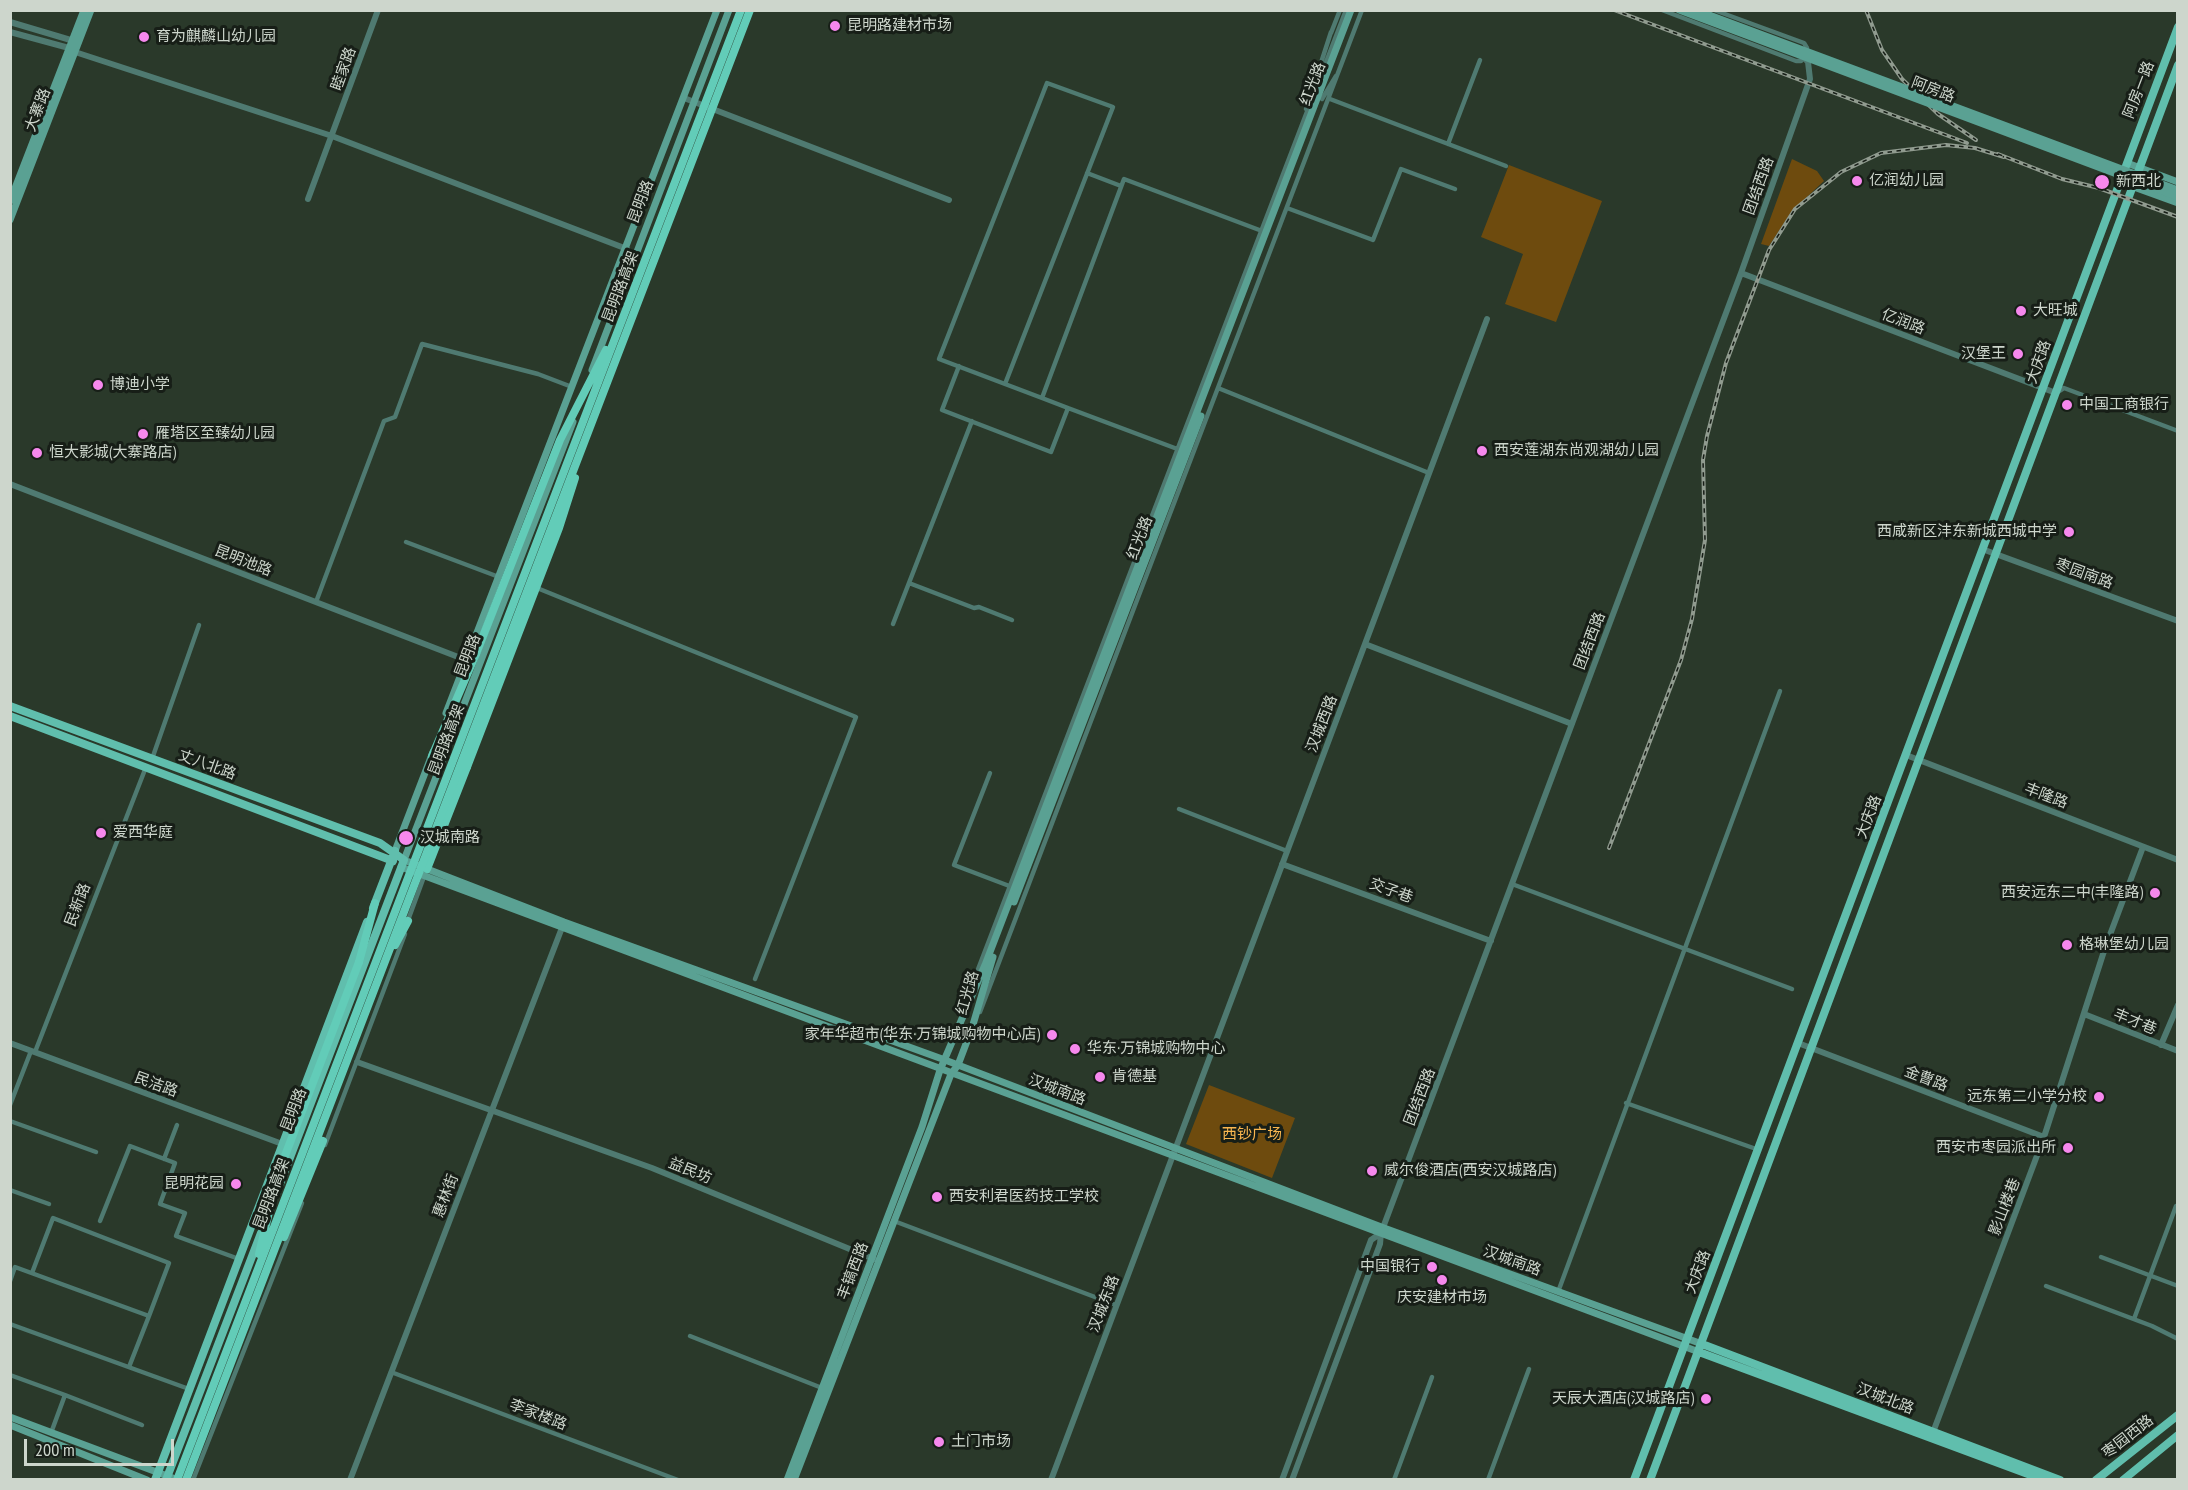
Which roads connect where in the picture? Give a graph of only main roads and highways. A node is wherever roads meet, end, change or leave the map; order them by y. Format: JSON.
{"nodes":[{"id":1,"x":84,"y":10,"type":"edge"},
{"id":2,"x":91,"y":10,"type":"edge"},
{"id":3,"x":717,"y":10,"type":"edge"},
{"id":4,"x":729,"y":10,"type":"edge"},
{"id":5,"x":741,"y":10,"type":"edge"},
{"id":6,"x":750,"y":10,"type":"edge"},
{"id":7,"x":1353,"y":10,"type":"edge"},
{"id":8,"x":1679,"y":10,"type":"edge"},
{"id":9,"x":1696,"y":10,"type":"edge"},
{"id":10,"x":2178,"y":27,"type":"edge"},
{"id":11,"x":74,"y":46,"type":"junction"},
{"id":12,"x":2178,"y":64,"type":"edge"},
{"id":13,"x":2127,"y":163,"type":"junction"},
{"id":14,"x":2139,"y":167,"type":"junction"},
{"id":15,"x":2120,"y":182,"type":"junction"},
{"id":16,"x":2178,"y":182,"type":"edge"},
{"id":17,"x":2132,"y":186,"type":"junction"},
{"id":18,"x":2178,"y":190,"type":"edge"},
{"id":19,"x":2178,"y":197,"type":"edge"},
{"id":20,"x":10,"y":201,"type":"edge"},
{"id":21,"x":2178,"y":203,"type":"edge"},
{"id":22,"x":10,"y":220,"type":"edge"},
{"id":23,"x":621,"y":323,"type":"junction"},
{"id":24,"x":583,"y":446,"type":"junction"},
{"id":25,"x":10,"y":706,"type":"edge"},
{"id":26,"x":10,"y":716,"type":"edge"},
{"id":27,"x":432,"y":756,"type":"junction"},
{"id":28,"x":394,"y":851,"type":"junction"},
{"id":29,"x":391,"y":859,"type":"junction"},
{"id":30,"x":403,"y":863,"type":"junction"},
{"id":31,"x":426,"y":872,"type":"junction"},
{"id":32,"x":375,"y":903,"type":"junction"},
{"id":33,"x":408,"y":921,"type":"road end"},
{"id":34,"x":563,"y":924,"type":"junction"},
{"id":35,"x":945,"y":1060,"type":"junction"},
{"id":36,"x":958,"y":1065,"type":"junction"},
{"id":37,"x":940,"y":1070,"type":"junction"},
{"id":38,"x":951,"y":1074,"type":"junction"},
{"id":39,"x":1174,"y":1152,"type":"junction"},
{"id":40,"x":875,"y":1259,"type":"junction"},
{"id":41,"x":269,"y":1264,"type":"junction"},
{"id":42,"x":253,"y":1281,"type":"junction"},
{"id":43,"x":1685,"y":1343,"type":"junction"},
{"id":44,"x":1700,"y":1348,"type":"junction"},
{"id":45,"x":2178,"y":1415,"type":"edge"},
{"id":46,"x":10,"y":1417,"type":"edge"},
{"id":47,"x":10,"y":1425,"type":"edge"},
{"id":48,"x":1932,"y":1435,"type":"junction"},
{"id":49,"x":2178,"y":1435,"type":"edge"},
{"id":50,"x":156,"y":1476,"type":"edge"},
{"id":51,"x":167,"y":1478,"type":"edge"},
{"id":52,"x":147,"y":1479,"type":"edge"},
{"id":53,"x":177,"y":1479,"type":"edge"},
{"id":54,"x":186,"y":1479,"type":"edge"},
{"id":55,"x":787,"y":1479,"type":"edge"},
{"id":56,"x":794,"y":1479,"type":"edge"},
{"id":57,"x":1634,"y":1479,"type":"edge"},
{"id":58,"x":1650,"y":1479,"type":"edge"},
{"id":59,"x":2041,"y":1479,"type":"edge"},
{"id":60,"x":2060,"y":1479,"type":"edge"},
{"id":61,"x":2096,"y":1479,"type":"edge"},
{"id":62,"x":2123,"y":1479,"type":"edge"}],
"edges":[{"from":1,"to":11,"type":"main road","name":"大寨路"},
{"from":2,"to":11,"type":"main road","name":"大寨路"},
{"from":3,"to":27,"type":"main road","name":"昆明路"},
{"from":4,"to":30,"type":"main road","name":"昆明路"},
{"from":5,"to":23,"type":"highway","name":"昆明路高架","bridge":true},
{"from":6,"to":24,"type":"highway","name":"昆明路高架","bridge":true},
{"from":7,"to":35,"type":"main road","name":"红光路"},
{"from":7,"to":36,"type":"main road","name":"红光路"},
{"from":8,"to":19,"type":"main road","name":"阿房路","bridge":true},
{"from":9,"to":18,"type":"main road","name":"阿房路","bridge":true},
{"from":10,"to":13,"type":"main road","name":"阿房一路"},
{"from":11,"to":20,"type":"main road","name":"大寨路"},
{"from":11,"to":22,"type":"main road","name":"大寨路"},
{"from":12,"to":14,"type":"main road","name":"阿房一路"},
{"from":13,"to":14,"type":"main road"},
{"from":13,"to":15,"type":"main road","name":"大庆路"},
{"from":14,"to":16,"type":"main road"},
{"from":14,"to":17,"type":"main road","name":"大庆路"},
{"from":15,"to":17,"type":"main road"},
{"from":15,"to":43,"type":"main road","name":"大庆路"},
{"from":17,"to":21,"type":"main road"},
{"from":17,"to":44,"type":"main road","name":"大庆路"},
{"from":23,"to":27,"type":"highway","bridge":true},
{"from":23,"to":42,"type":"highway","name":"昆明路高架","bridge":true},
{"from":24,"to":31,"type":"highway","bridge":true},
{"from":24,"to":41,"type":"highway","name":"昆明路高架","bridge":true},
{"from":25,"to":28,"type":"main road","name":"丈八北路"},
{"from":26,"to":29,"type":"main road","name":"丈八北路"},
{"from":27,"to":28,"type":"main road","name":"昆明路"},
{"from":28,"to":29,"type":"main road","name":"昆明路"},
{"from":28,"to":30,"type":"main road","name":"丈八北路"},
{"from":29,"to":30,"type":"main road","name":"丈八北路"},
{"from":29,"to":32,"type":"main road","name":"昆明路"},
{"from":30,"to":31,"type":"main road","name":"汉城南路"},
{"from":30,"to":51,"type":"main road","name":"昆明路"},
{"from":31,"to":34,"type":"main road","name":"汉城南路"},
{"from":32,"to":42,"type":"highway","bridge":true},
{"from":32,"to":50,"type":"main road","name":"昆明路"},
{"from":33,"to":41,"type":"highway","bridge":true},
{"from":34,"to":35,"type":"main road","name":"汉城南路"},
{"from":34,"to":37,"type":"main road","name":"汉城南路"},
{"from":35,"to":36,"type":"main road","name":"汉城南路"},
{"from":35,"to":37,"type":"main road","name":"红光路"},
{"from":36,"to":38,"type":"main road","name":"红光路"},
{"from":36,"to":39,"type":"main road","name":"汉城南路"},
{"from":37,"to":38,"type":"main road","name":"汉城南路"},
{"from":37,"to":40,"type":"main road","name":"丰镐西路"},
{"from":38,"to":39,"type":"main road","name":"汉城南路"},
{"from":38,"to":40,"type":"main road","name":"丰镐西路"},
{"from":39,"to":43,"type":"main road","name":"汉城南路"},
{"from":40,"to":55,"type":"main road","name":"丰镐西路"},
{"from":40,"to":56,"type":"main road","name":"丰镐西路"},
{"from":41,"to":54,"type":"highway","name":"昆明路高架","bridge":true},
{"from":42,"to":53,"type":"highway","name":"昆明路高架","bridge":true},
{"from":43,"to":44,"type":"main road","name":"汉城南路"},
{"from":43,"to":57,"type":"main road","name":"大庆路"},
{"from":44,"to":48,"type":"main road","name":"汉城北路"},
{"from":44,"to":58,"type":"main road","name":"大庆路"},
{"from":45,"to":61,"type":"main road","name":"枣园西路"},
{"from":46,"to":50,"type":"main road"},
{"from":47,"to":52,"type":"main road"},
{"from":48,"to":59,"type":"main road","name":"汉城北路"},
{"from":48,"to":60,"type":"main road","name":"汉城北路"},
{"from":49,"to":62,"type":"main road","name":"枣园西路"},
{"from":50,"to":51,"type":"main road"},
{"from":51,"to":53,"type":"main road"}]}
